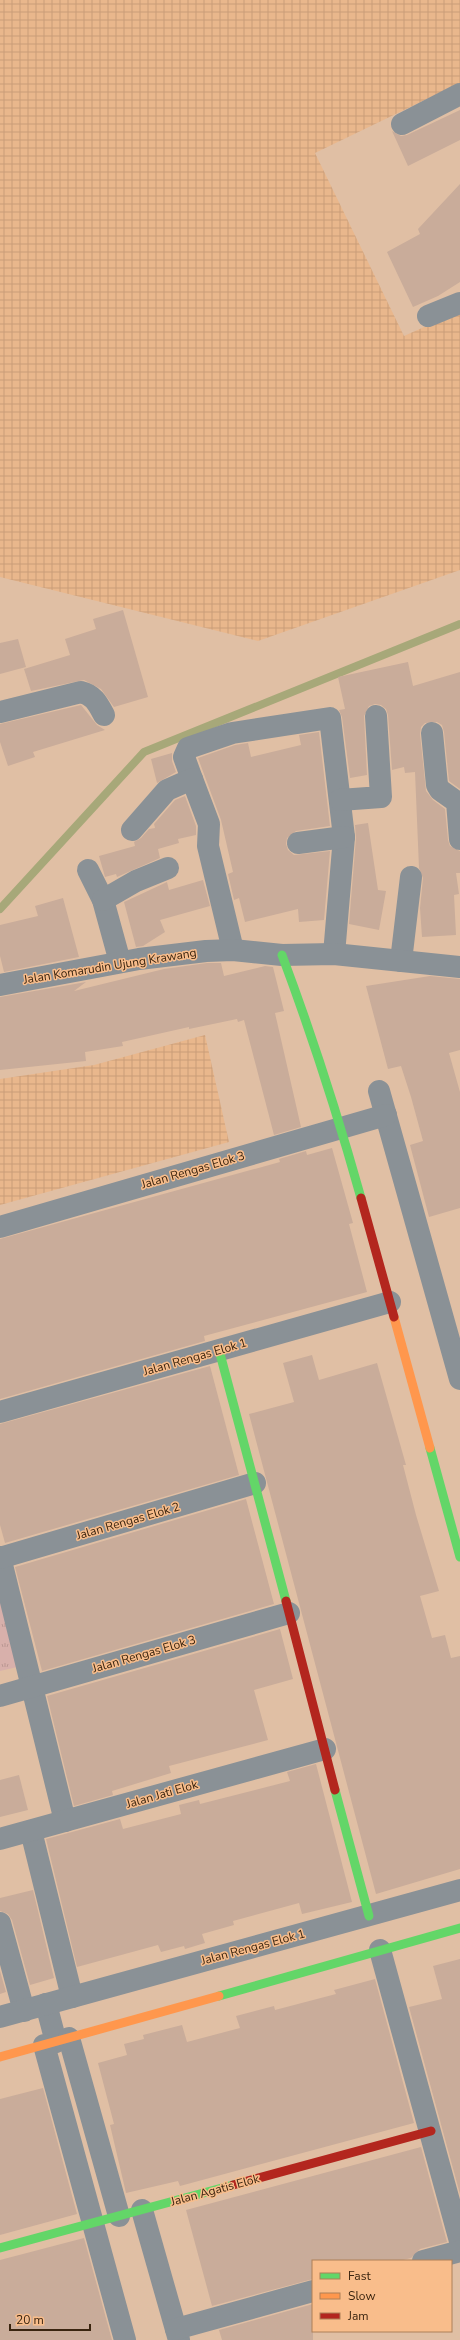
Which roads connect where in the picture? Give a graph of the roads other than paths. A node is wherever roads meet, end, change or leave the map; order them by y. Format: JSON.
{"nodes":[{"id":1,"x":460,"y":94,"type":"edge"},
{"id":2,"x":402,"y":124,"type":"dead end"},
{"id":3,"x":460,"y":303,"type":"edge"},
{"id":4,"x":428,"y":316,"type":"dead end"},
{"id":5,"x":0,"y":712,"type":"edge"},
{"id":6,"x":104,"y":715,"type":"dead end"},
{"id":7,"x":376,"y":716,"type":"dead end"},
{"id":8,"x":432,"y":733,"type":"dead end"},
{"id":9,"x":192,"y":779,"type":"junction"},
{"id":10,"x":340,"y":800,"type":"junction"},
{"id":11,"x":132,"y":830,"type":"dead end"},
{"id":12,"x":344,"y":837,"type":"junction"},
{"id":13,"x":460,"y":839,"type":"edge"},
{"id":14,"x":298,"y":843,"type":"dead end"},
{"id":15,"x":168,"y":868,"type":"dead end"},
{"id":16,"x":88,"y":870,"type":"dead end"},
{"id":17,"x":411,"y":877,"type":"dead end"},
{"id":18,"x":103,"y":900,"type":"junction"},
{"id":19,"x":233,"y":950,"type":"junction"},
{"id":20,"x":334,"y":954,"type":"junction"},
{"id":21,"x":282,"y":955,"type":"junction"},
{"id":22,"x":401,"y":961,"type":"junction"},
{"id":23,"x":120,"y":962,"type":"junction"},
{"id":24,"x":460,"y":967,"type":"edge"},
{"id":25,"x":0,"y":985,"type":"edge"},
{"id":26,"x":379,"y":1091,"type":"dead end"},
{"id":27,"x":386,"y":1115,"type":"junction"},
{"id":28,"x":341,"y":1127,"type":"junction"},
{"id":29,"x":0,"y":1227,"type":"edge"},
{"id":30,"x":390,"y":1302,"type":"junction"},
{"id":31,"x":219,"y":1350,"type":"junction"},
{"id":32,"x":460,"y":1379,"type":"edge"},
{"id":33,"x":0,"y":1412,"type":"edge"},
{"id":34,"x":255,"y":1483,"type":"junction"},
{"id":35,"x":460,"y":1557,"type":"edge"},
{"id":36,"x":0,"y":1558,"type":"edge"},
{"id":37,"x":289,"y":1613,"type":"junction"},
{"id":38,"x":32,"y":1687,"type":"junction"},
{"id":39,"x":0,"y":1696,"type":"edge"},
{"id":40,"x":325,"y":1749,"type":"junction"},
{"id":41,"x":66,"y":1821,"type":"junction"},
{"id":42,"x":31,"y":1831,"type":"junction"},
{"id":43,"x":0,"y":1840,"type":"edge"},
{"id":44,"x":460,"y":1890,"type":"edge"},
{"id":45,"x":369,"y":1916,"type":"junction"},
{"id":46,"x":0,"y":1923,"type":"edge"},
{"id":47,"x":460,"y":1928,"type":"edge"},
{"id":48,"x":380,"y":1950,"type":"junction"},
{"id":49,"x":72,"y":1997,"type":"junction"},
{"id":50,"x":46,"y":2004,"type":"junction"},
{"id":51,"x":24,"y":2011,"type":"junction"},
{"id":52,"x":0,"y":2017,"type":"edge"},
{"id":53,"x":56,"y":2042,"type":"junction"},
{"id":54,"x":0,"y":2057,"type":"edge"},
{"id":55,"x":431,"y":2131,"type":"junction"},
{"id":56,"x":142,"y":2210,"type":"junction"},
{"id":57,"x":119,"y":2216,"type":"junction"},
{"id":58,"x":93,"y":2223,"type":"junction"},
{"id":59,"x":460,"y":2242,"type":"edge"},
{"id":60,"x":0,"y":2248,"type":"edge"},
{"id":61,"x":460,"y":2251,"type":"edge"},
{"id":62,"x":427,"y":2260,"type":"edge"},
{"id":63,"x":312,"y":2291,"type":"edge"},
{"id":64,"x":177,"y":2334,"type":"edge"},
{"id":65,"x":125,"y":2340,"type":"edge"}],
"edges":[{"from":1,"to":2,"type":"street"},
{"from":3,"to":4,"type":"street"},
{"from":5,"to":6,"type":"street"},
{"from":7,"to":10,"type":"street"},
{"from":8,"to":13,"type":"street"},
{"from":9,"to":10,"type":"street"},
{"from":9,"to":11,"type":"street"},
{"from":9,"to":19,"type":"street"},
{"from":10,"to":12,"type":"street"},
{"from":12,"to":14,"type":"street"},
{"from":12,"to":20,"type":"street"},
{"from":15,"to":18,"type":"street"},
{"from":16,"to":18,"type":"street"},
{"from":17,"to":22,"type":"street"},
{"from":18,"to":23,"type":"street"},
{"from":19,"to":21,"type":"street","name":"Jalan Komarudin Ujung Krawang"},
{"from":19,"to":23,"type":"street","name":"Jalan Komarudin Ujung Krawang"},
{"from":20,"to":21,"type":"street","name":"Jalan Komarudin Ujung Krawang"},
{"from":20,"to":22,"type":"street","name":"Jalan Komarudin Ujung Krawang"},
{"from":21,"to":28,"type":"street"},
{"from":22,"to":24,"type":"street","name":"Jalan Komarudin Ujung Krawang"},
{"from":23,"to":25,"type":"street","name":"Jalan Komarudin Ujung Krawang"},
{"from":26,"to":27,"type":"street"},
{"from":27,"to":28,"type":"street","name":"Jalan Rengas Elok 3"},
{"from":27,"to":32,"type":"street"},
{"from":28,"to":29,"type":"street","name":"Jalan Rengas Elok 3"},
{"from":28,"to":30,"type":"street"},
{"from":30,"to":31,"type":"street","name":"Jalan Rengas Elok 1"},
{"from":30,"to":35,"type":"street"},
{"from":31,"to":33,"type":"street","name":"Jalan Rengas Elok 1"},
{"from":31,"to":34,"type":"street"},
{"from":34,"to":36,"type":"street","name":"Jalan Rengas Elok 2"},
{"from":34,"to":37,"type":"street"},
{"from":36,"to":38,"type":"street"},
{"from":37,"to":38,"type":"street","name":"Jalan Rengas Elok 3"},
{"from":37,"to":40,"type":"street"},
{"from":38,"to":39,"type":"street","name":"Jalan Rengas Elok 3"},
{"from":38,"to":41,"type":"street"},
{"from":40,"to":41,"type":"street","name":"Jalan Jati Elok"},
{"from":40,"to":45,"type":"street"},
{"from":41,"to":42,"type":"street","name":"Jalan Jati Elok"},
{"from":42,"to":43,"type":"street","name":"Jalan Jati Elok"},
{"from":42,"to":49,"type":"street"},
{"from":44,"to":45,"type":"street","name":"Jalan Rengas Elok 1"},
{"from":45,"to":49,"type":"street","name":"Jalan Rengas Elok 1"},
{"from":46,"to":51,"type":"street"},
{"from":47,"to":48,"type":"street"},
{"from":48,"to":53,"type":"street"},
{"from":48,"to":55,"type":"street"},
{"from":49,"to":50,"type":"street","name":"Jalan Rengas Elok 1"},
{"from":50,"to":51,"type":"street","name":"Jalan Rengas Elok 1"},
{"from":50,"to":53,"type":"street"},
{"from":51,"to":52,"type":"street","name":"Jalan Rengas Elok 1"},
{"from":53,"to":54,"type":"street"},
{"from":53,"to":57,"type":"street"},
{"from":53,"to":58,"type":"street"},
{"from":55,"to":56,"type":"street","name":"Jalan Agatis Elok"},
{"from":55,"to":59,"type":"street"},
{"from":56,"to":57,"type":"street","name":"Jalan Agatis Elok"},
{"from":56,"to":64,"type":"street"},
{"from":57,"to":58,"type":"street","name":"Jalan Agatis Elok"},
{"from":58,"to":60,"type":"street","name":"Jalan Agatis Elok"},
{"from":58,"to":65,"type":"street"},
{"from":61,"to":62,"type":"street"},
{"from":63,"to":64,"type":"street"}]}
